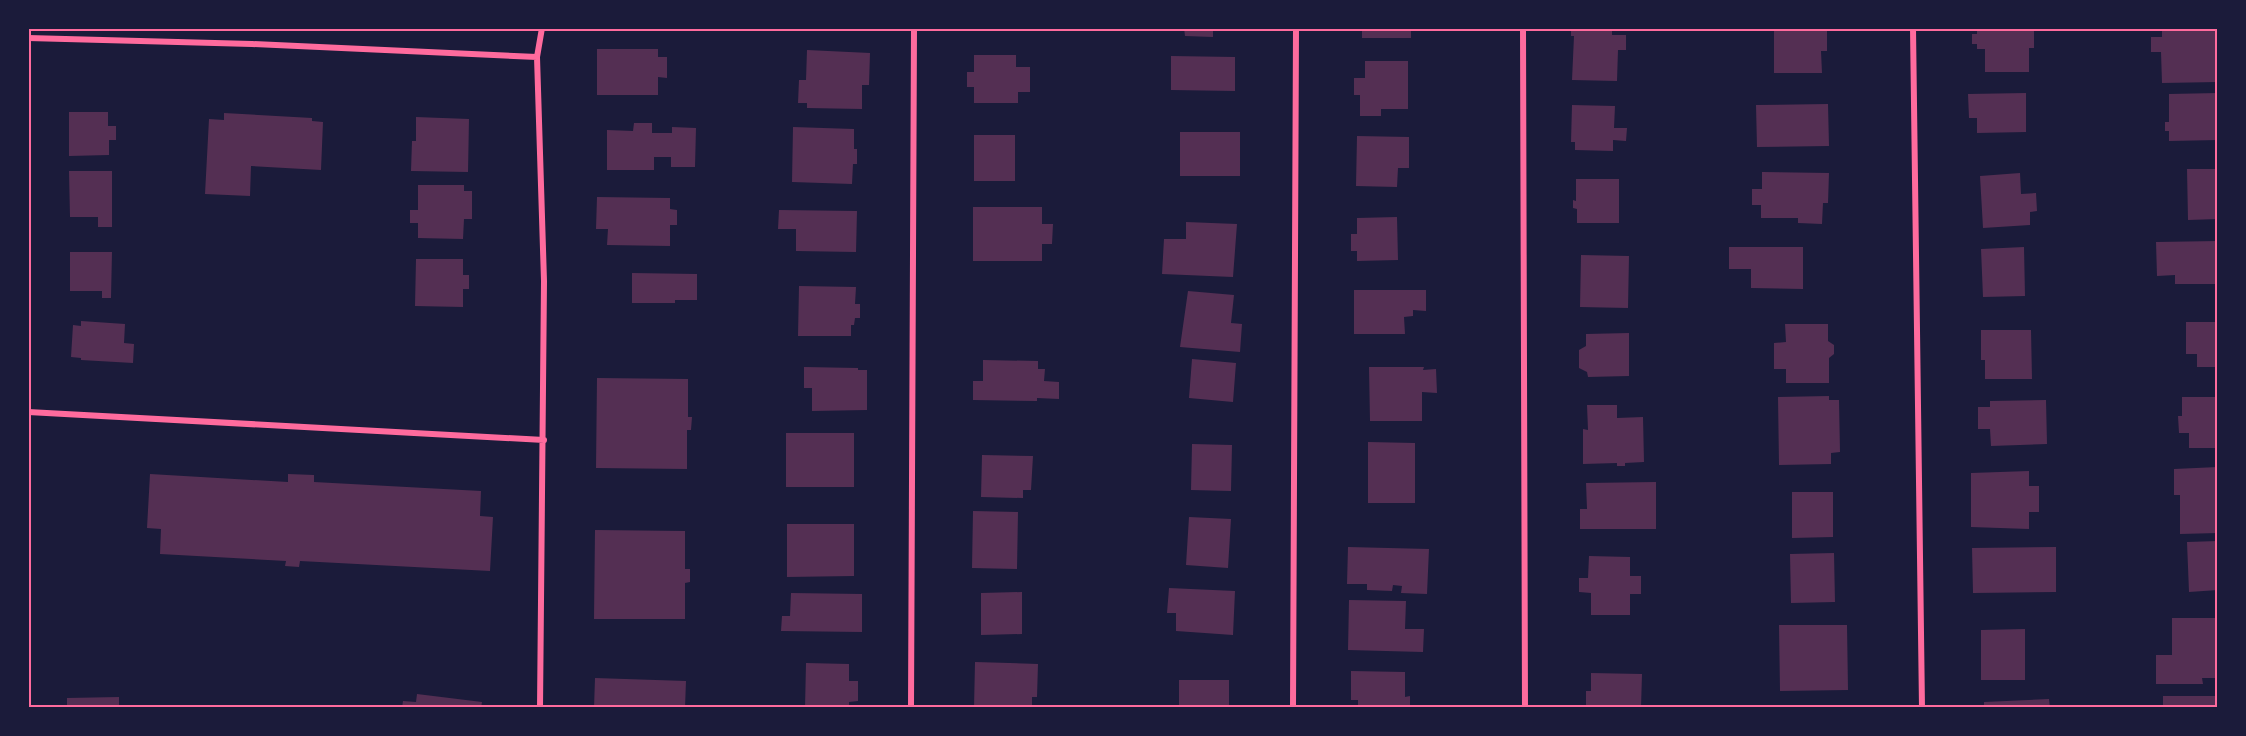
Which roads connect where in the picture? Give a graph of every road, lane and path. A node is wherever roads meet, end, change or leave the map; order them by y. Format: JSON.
{"nodes":[{"id":1,"x":542,"y":28,"type":"edge"},
{"id":2,"x":914,"y":28,"type":"edge"},
{"id":3,"x":1296,"y":28,"type":"edge"},
{"id":4,"x":1523,"y":28,"type":"edge"},
{"id":5,"x":1913,"y":28,"type":"edge"},
{"id":6,"x":28,"y":38,"type":"edge"},
{"id":7,"x":537,"y":57,"type":"junction"},
{"id":8,"x":28,"y":412,"type":"edge"},
{"id":9,"x":544,"y":440,"type":"junction"},
{"id":10,"x":540,"y":708,"type":"edge"},
{"id":11,"x":911,"y":708,"type":"edge"},
{"id":12,"x":1293,"y":708,"type":"edge"},
{"id":13,"x":1525,"y":708,"type":"edge"},
{"id":14,"x":1922,"y":708,"type":"edge"}],
"edges":[{"from":1,"to":7,"type":"street"},
{"from":2,"to":11,"type":"street"},
{"from":3,"to":12,"type":"street"},
{"from":4,"to":13,"type":"street"},
{"from":5,"to":14,"type":"street"},
{"from":6,"to":7,"type":"street"},
{"from":7,"to":9,"type":"street"},
{"from":8,"to":9,"type":"street"},
{"from":9,"to":10,"type":"street"}]}
